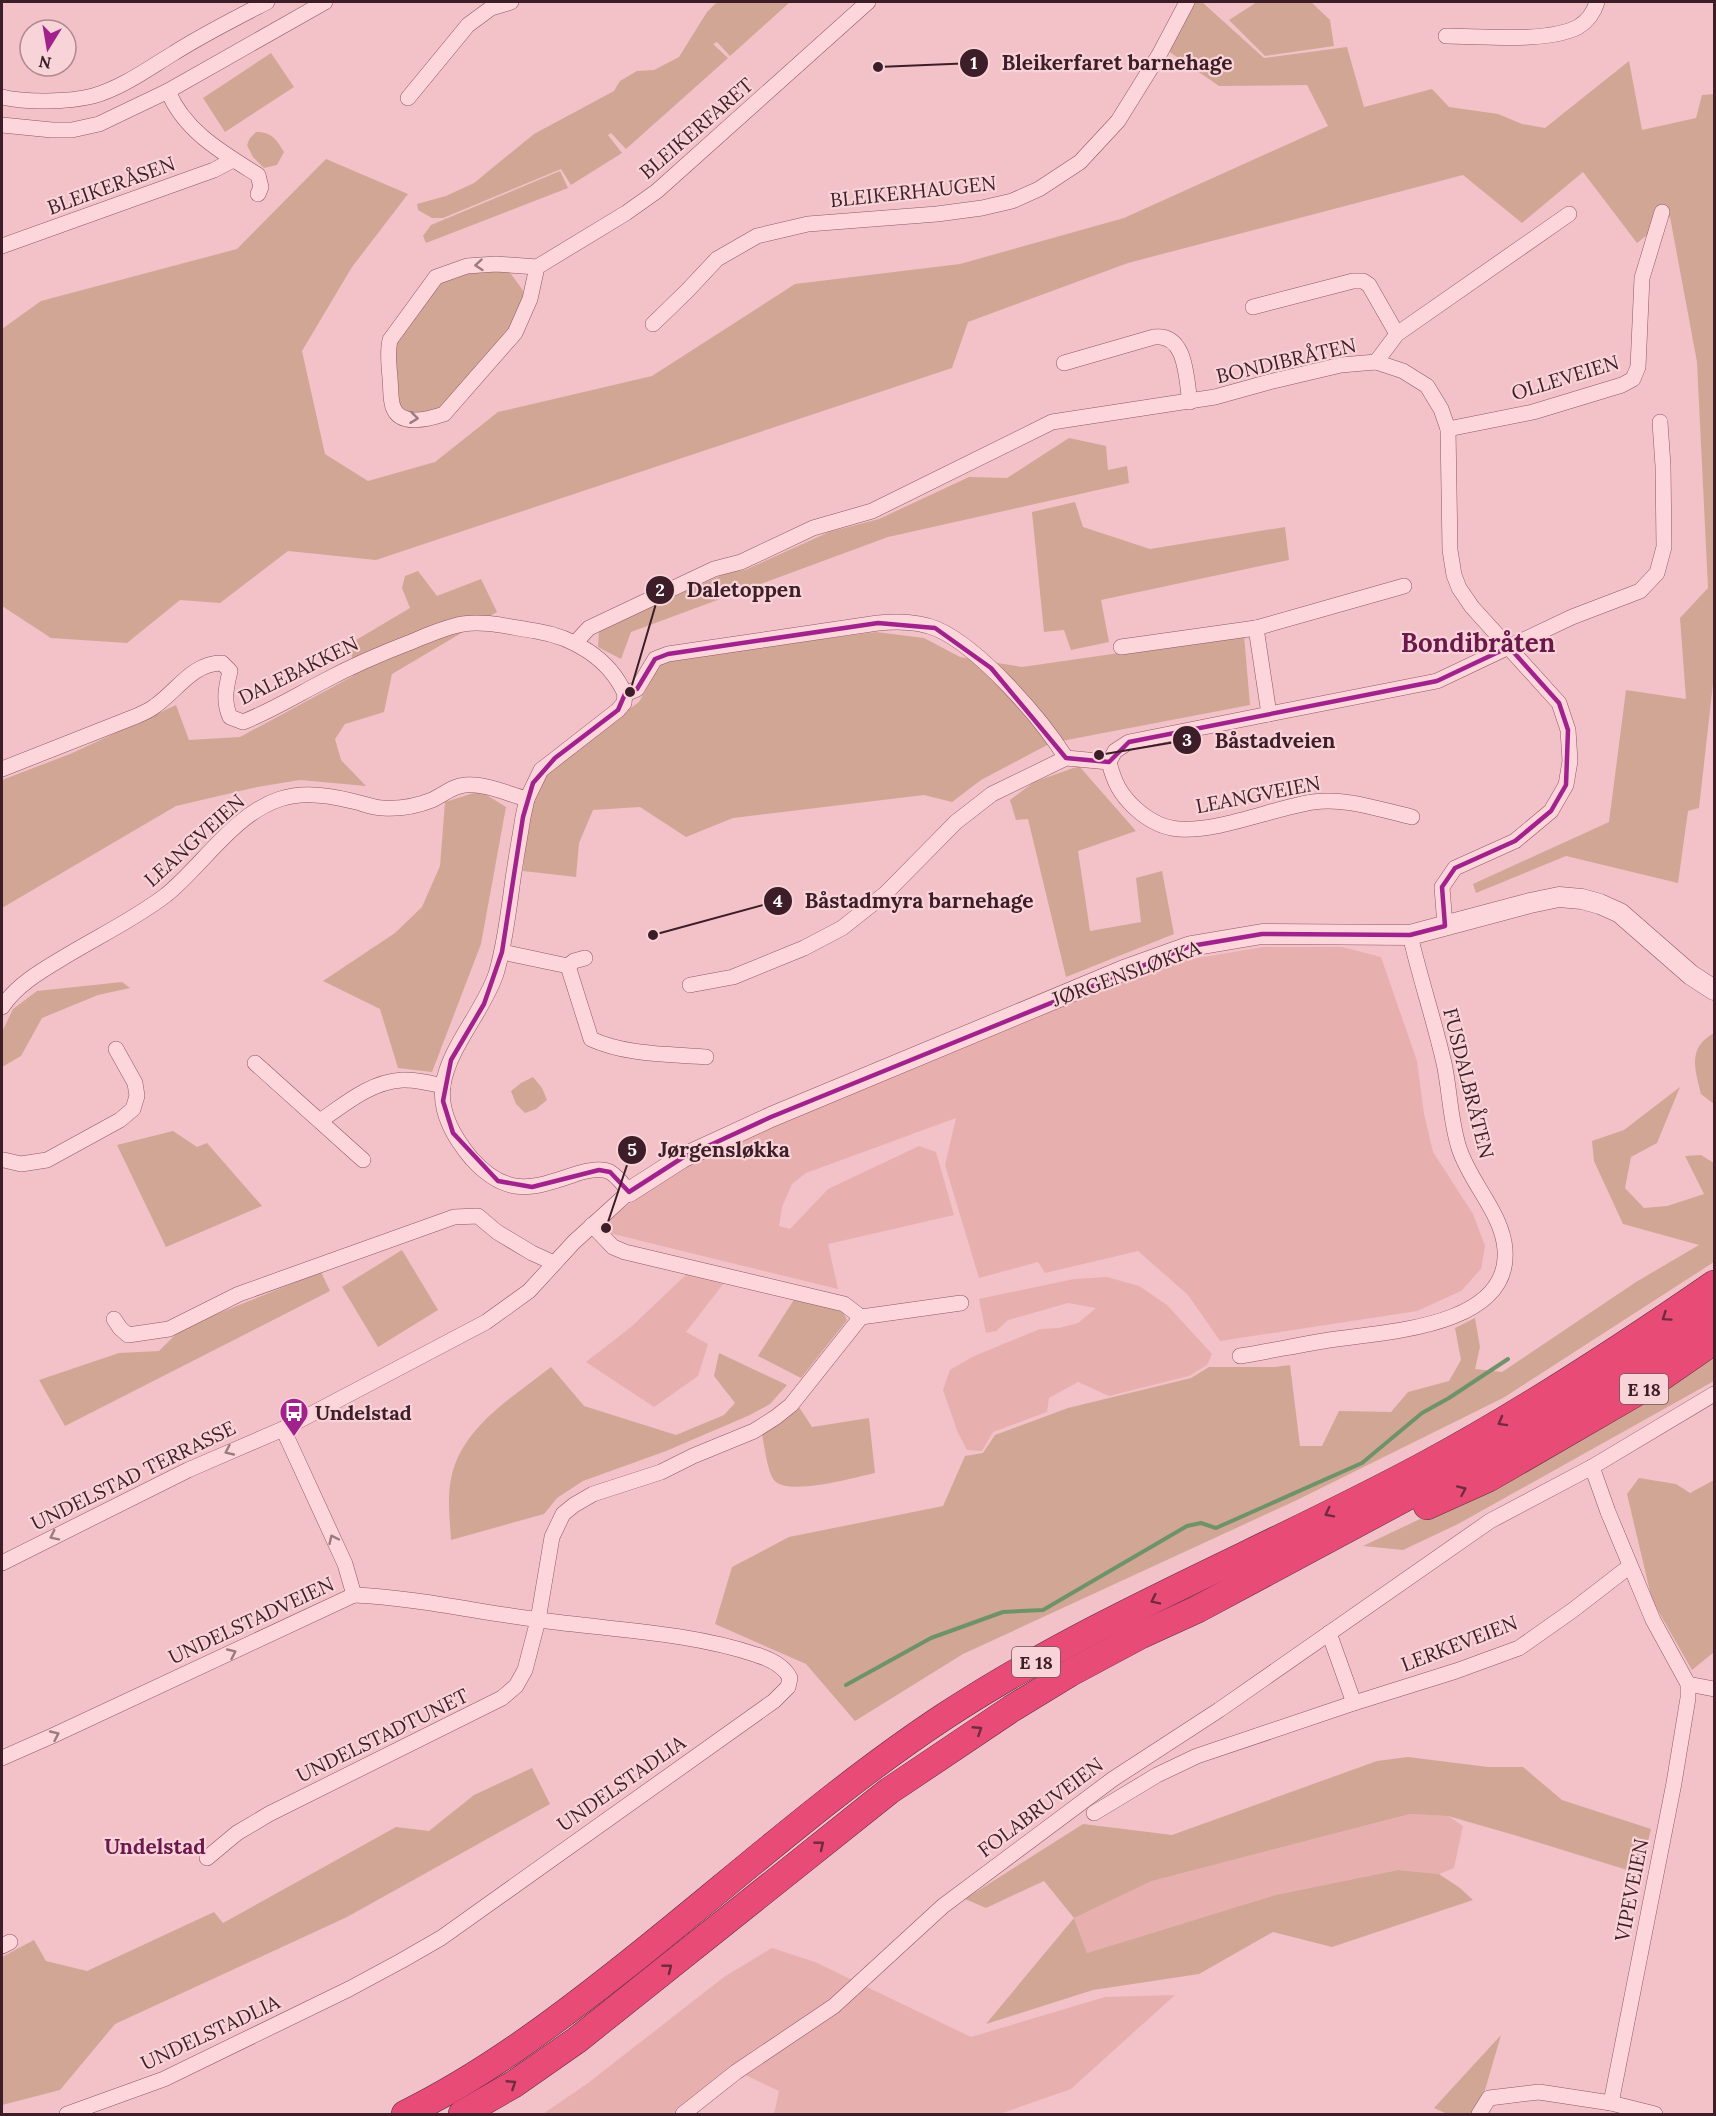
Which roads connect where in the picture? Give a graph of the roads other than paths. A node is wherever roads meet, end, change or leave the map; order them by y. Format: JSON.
{"nodes":[{"id":1,"x":267,"y":2,"type":"edge"},
{"id":2,"x":325,"y":2,"type":"edge"},
{"id":3,"x":511,"y":2,"type":"edge"},
{"id":4,"x":868,"y":2,"type":"edge"},
{"id":5,"x":1187,"y":2,"type":"edge"},
{"id":6,"x":1597,"y":2,"type":"edge"},
{"id":7,"x":1446,"y":36,"type":"dead end"},
{"id":8,"x":168,"y":91,"type":"junction"},
{"id":9,"x":2,"y":97,"type":"edge"},
{"id":10,"x":408,"y":98,"type":"dead end"},
{"id":11,"x":2,"y":125,"type":"edge"},
{"id":12,"x":233,"y":160,"type":"junction"},
{"id":13,"x":258,"y":195,"type":"dead end"},
{"id":14,"x":1662,"y":212,"type":"dead end"},
{"id":15,"x":1569,"y":214,"type":"dead end"},
{"id":16,"x":2,"y":246,"type":"edge"},
{"id":17,"x":537,"y":267,"type":"junction"},
{"id":18,"x":1253,"y":307,"type":"dead end"},
{"id":19,"x":653,"y":324,"type":"dead end"},
{"id":20,"x":1397,"y":334,"type":"junction"},
{"id":21,"x":1376,"y":362,"type":"junction"},
{"id":22,"x":1064,"y":363,"type":"dead end"},
{"id":23,"x":1190,"y":402,"type":"junction"},
{"id":24,"x":1660,"y":422,"type":"dead end"},
{"id":25,"x":1448,"y":429,"type":"junction"},
{"id":26,"x":1404,"y":586,"type":"dead end"},
{"id":27,"x":1256,"y":628,"type":"junction"},
{"id":28,"x":576,"y":642,"type":"junction"},
{"id":29,"x":1121,"y":647,"type":"dead end"},
{"id":30,"x":1509,"y":647,"type":"junction"},
{"id":31,"x":625,"y":694,"type":"junction"},
{"id":32,"x":1269,"y":714,"type":"junction"},
{"id":33,"x":1066,"y":758,"type":"junction"},
{"id":34,"x":1109,"y":762,"type":"junction"},
{"id":35,"x":2,"y":769,"type":"edge"},
{"id":36,"x":527,"y":799,"type":"junction"},
{"id":37,"x":1412,"y":817,"type":"dead end"},
{"id":38,"x":1445,"y":926,"type":"junction"},
{"id":39,"x":1410,"y":935,"type":"junction"},
{"id":40,"x":502,"y":952,"type":"junction"},
{"id":41,"x":585,"y":958,"type":"dead end"},
{"id":42,"x":568,"y":966,"type":"junction"},
{"id":43,"x":690,"y":985,"type":"dead end"},
{"id":44,"x":1714,"y":990,"type":"edge"},
{"id":45,"x":2,"y":1007,"type":"edge"},
{"id":46,"x":116,"y":1049,"type":"dead end"},
{"id":47,"x":706,"y":1057,"type":"dead end"},
{"id":48,"x":255,"y":1063,"type":"dead end"},
{"id":49,"x":443,"y":1086,"type":"junction"},
{"id":50,"x":320,"y":1121,"type":"junction"},
{"id":51,"x":2,"y":1158,"type":"edge"},
{"id":52,"x":363,"y":1160,"type":"dead end"},
{"id":53,"x":629,"y":1192,"type":"junction"},
{"id":54,"x":592,"y":1226,"type":"junction"},
{"id":55,"x":554,"y":1263,"type":"junction"},
{"id":56,"x":1714,"y":1284,"type":"edge"},
{"id":57,"x":960,"y":1303,"type":"dead end"},
{"id":58,"x":1714,"y":1311,"type":"edge"},
{"id":59,"x":861,"y":1317,"type":"junction"},
{"id":60,"x":114,"y":1319,"type":"dead end"},
{"id":61,"x":1714,"y":1341,"type":"edge"},
{"id":62,"x":1240,"y":1356,"type":"dead end"},
{"id":63,"x":1714,"y":1394,"type":"edge"},
{"id":64,"x":284,"y":1429,"type":"junction"},
{"id":65,"x":1592,"y":1467,"type":"junction"},
{"id":66,"x":2,"y":1563,"type":"edge"},
{"id":67,"x":1630,"y":1566,"type":"junction"},
{"id":68,"x":354,"y":1595,"type":"junction"},
{"id":69,"x":1198,"y":1609,"type":"junction"},
{"id":70,"x":538,"y":1620,"type":"junction"},
{"id":71,"x":1329,"y":1633,"type":"junction"},
{"id":72,"x":1688,"y":1684,"type":"junction"},
{"id":73,"x":1714,"y":1689,"type":"edge"},
{"id":74,"x":1354,"y":1702,"type":"junction"},
{"id":75,"x":2,"y":1758,"type":"edge"},
{"id":76,"x":1094,"y":1813,"type":"dead end"},
{"id":77,"x":207,"y":1858,"type":"dead end"},
{"id":78,"x":1611,"y":2103,"type":"junction"},
{"id":79,"x":66,"y":2115,"type":"edge"},
{"id":80,"x":405,"y":2115,"type":"edge"},
{"id":81,"x":462,"y":2115,"type":"edge"},
{"id":82,"x":683,"y":2115,"type":"edge"},
{"id":83,"x":1479,"y":2115,"type":"edge"},
{"id":84,"x":1655,"y":2115,"type":"edge"}],
"edges":[{"from":1,"to":9,"type":"street"},
{"from":2,"to":8,"type":"street"},
{"from":3,"to":10,"type":"street"},
{"from":4,"to":17,"type":"street","name":"BLEIKERFARET"},
{"from":5,"to":19,"type":"street","name":"BLEIKERHAUGEN"},
{"from":6,"to":7,"type":"street"},
{"from":8,"to":11,"type":"street"},
{"from":8,"to":12,"type":"street"},
{"from":12,"to":13,"type":"street"},
{"from":12,"to":16,"type":"street","name":"BLEIKERÅSEN"},
{"from":14,"to":25,"type":"street","name":"OLLEVEIEN"},
{"from":15,"to":20,"type":"street"},
{"from":17,"to":17,"type":"street","one_way":true},
{"from":18,"to":20,"type":"street"},
{"from":20,"to":21,"type":"street"},
{"from":21,"to":23,"type":"street","name":"BONDIBRÅTEN"},
{"from":21,"to":25,"type":"street","name":"BONDIBRÅTEN"},
{"from":22,"to":23,"type":"street"},
{"from":23,"to":28,"type":"street","name":"BONDIBRÅTEN"},
{"from":24,"to":30,"type":"street"},
{"from":25,"to":30,"type":"street","name":"BONDIBRÅTEN"},
{"from":26,"to":27,"type":"street"},
{"from":27,"to":29,"type":"street"},
{"from":27,"to":32,"type":"street"},
{"from":28,"to":31,"type":"street"},
{"from":28,"to":35,"type":"street","name":"DALEBAKKEN"},
{"from":30,"to":32,"type":"street"},
{"from":30,"to":38,"type":"street","name":"BONDIBRÅTEN"},
{"from":31,"to":33,"type":"street"},
{"from":31,"to":36,"type":"street"},
{"from":32,"to":34,"type":"street"},
{"from":33,"to":34,"type":"street"},
{"from":33,"to":43,"type":"street"},
{"from":34,"to":37,"type":"street","name":"LEANGVEIEN"},
{"from":36,"to":40,"type":"street"},
{"from":36,"to":45,"type":"street","name":"LEANGVEIEN"},
{"from":38,"to":39,"type":"street","name":"JØRGENSLØKKA"},
{"from":38,"to":44,"type":"street","name":"JØRGENSLØKKA"},
{"from":39,"to":53,"type":"street","name":"JØRGENSLØKKA"},
{"from":39,"to":62,"type":"street","name":"FUSDALBRÅTEN"},
{"from":40,"to":42,"type":"street"},
{"from":40,"to":49,"type":"street"},
{"from":41,"to":42,"type":"street"},
{"from":42,"to":47,"type":"street"},
{"from":46,"to":51,"type":"street"},
{"from":48,"to":50,"type":"street"},
{"from":49,"to":50,"type":"street"},
{"from":49,"to":53,"type":"street"},
{"from":50,"to":52,"type":"street"},
{"from":53,"to":54,"type":"street","name":"JØRGENSLØKKA"},
{"from":54,"to":55,"type":"street","name":"JØRGENSLØKKA"},
{"from":54,"to":59,"type":"street"},
{"from":55,"to":60,"type":"street"},
{"from":55,"to":64,"type":"street","name":"JØRGENSLØKKA"},
{"from":56,"to":80,"type":"highway","number":"E 18","one_way":true},
{"from":57,"to":59,"type":"street"},
{"from":58,"to":69,"type":"highway","number":"E 18"},
{"from":59,"to":70,"type":"street"},
{"from":69,"to":61,"type":"highway","number":"E 18","one_way":true},
{"from":63,"to":65,"type":"street"},
{"from":64,"to":66,"type":"street","name":"UNDELSTAD TERRASSE","one_way":true},
{"from":68,"to":64,"type":"street","name":"UNDELSTADVEIEN","one_way":true},
{"from":65,"to":67,"type":"street"},
{"from":65,"to":71,"type":"street","name":"FOLABRUVEIEN"},
{"from":67,"to":72,"type":"street"},
{"from":67,"to":74,"type":"street","name":"LERKEVEIEN"},
{"from":68,"to":70,"type":"street","name":"UNDELSTADLIA"},
{"from":75,"to":68,"type":"street","name":"UNDELSTADVEIEN","one_way":true},
{"from":81,"to":69,"type":"highway","number":"E 18","one_way":true},
{"from":70,"to":77,"type":"street","name":"UNDELSTADTUNET"},
{"from":70,"to":79,"type":"street","name":"UNDELSTADLIA"},
{"from":71,"to":74,"type":"street"},
{"from":71,"to":82,"type":"street","name":"FOLABRUVEIEN"},
{"from":72,"to":73,"type":"street"},
{"from":72,"to":78,"type":"street","name":"VIPEVEIEN"},
{"from":74,"to":76,"type":"street","name":"LERKEVEIEN"},
{"from":78,"to":83,"type":"street"},
{"from":78,"to":84,"type":"street"}]}
